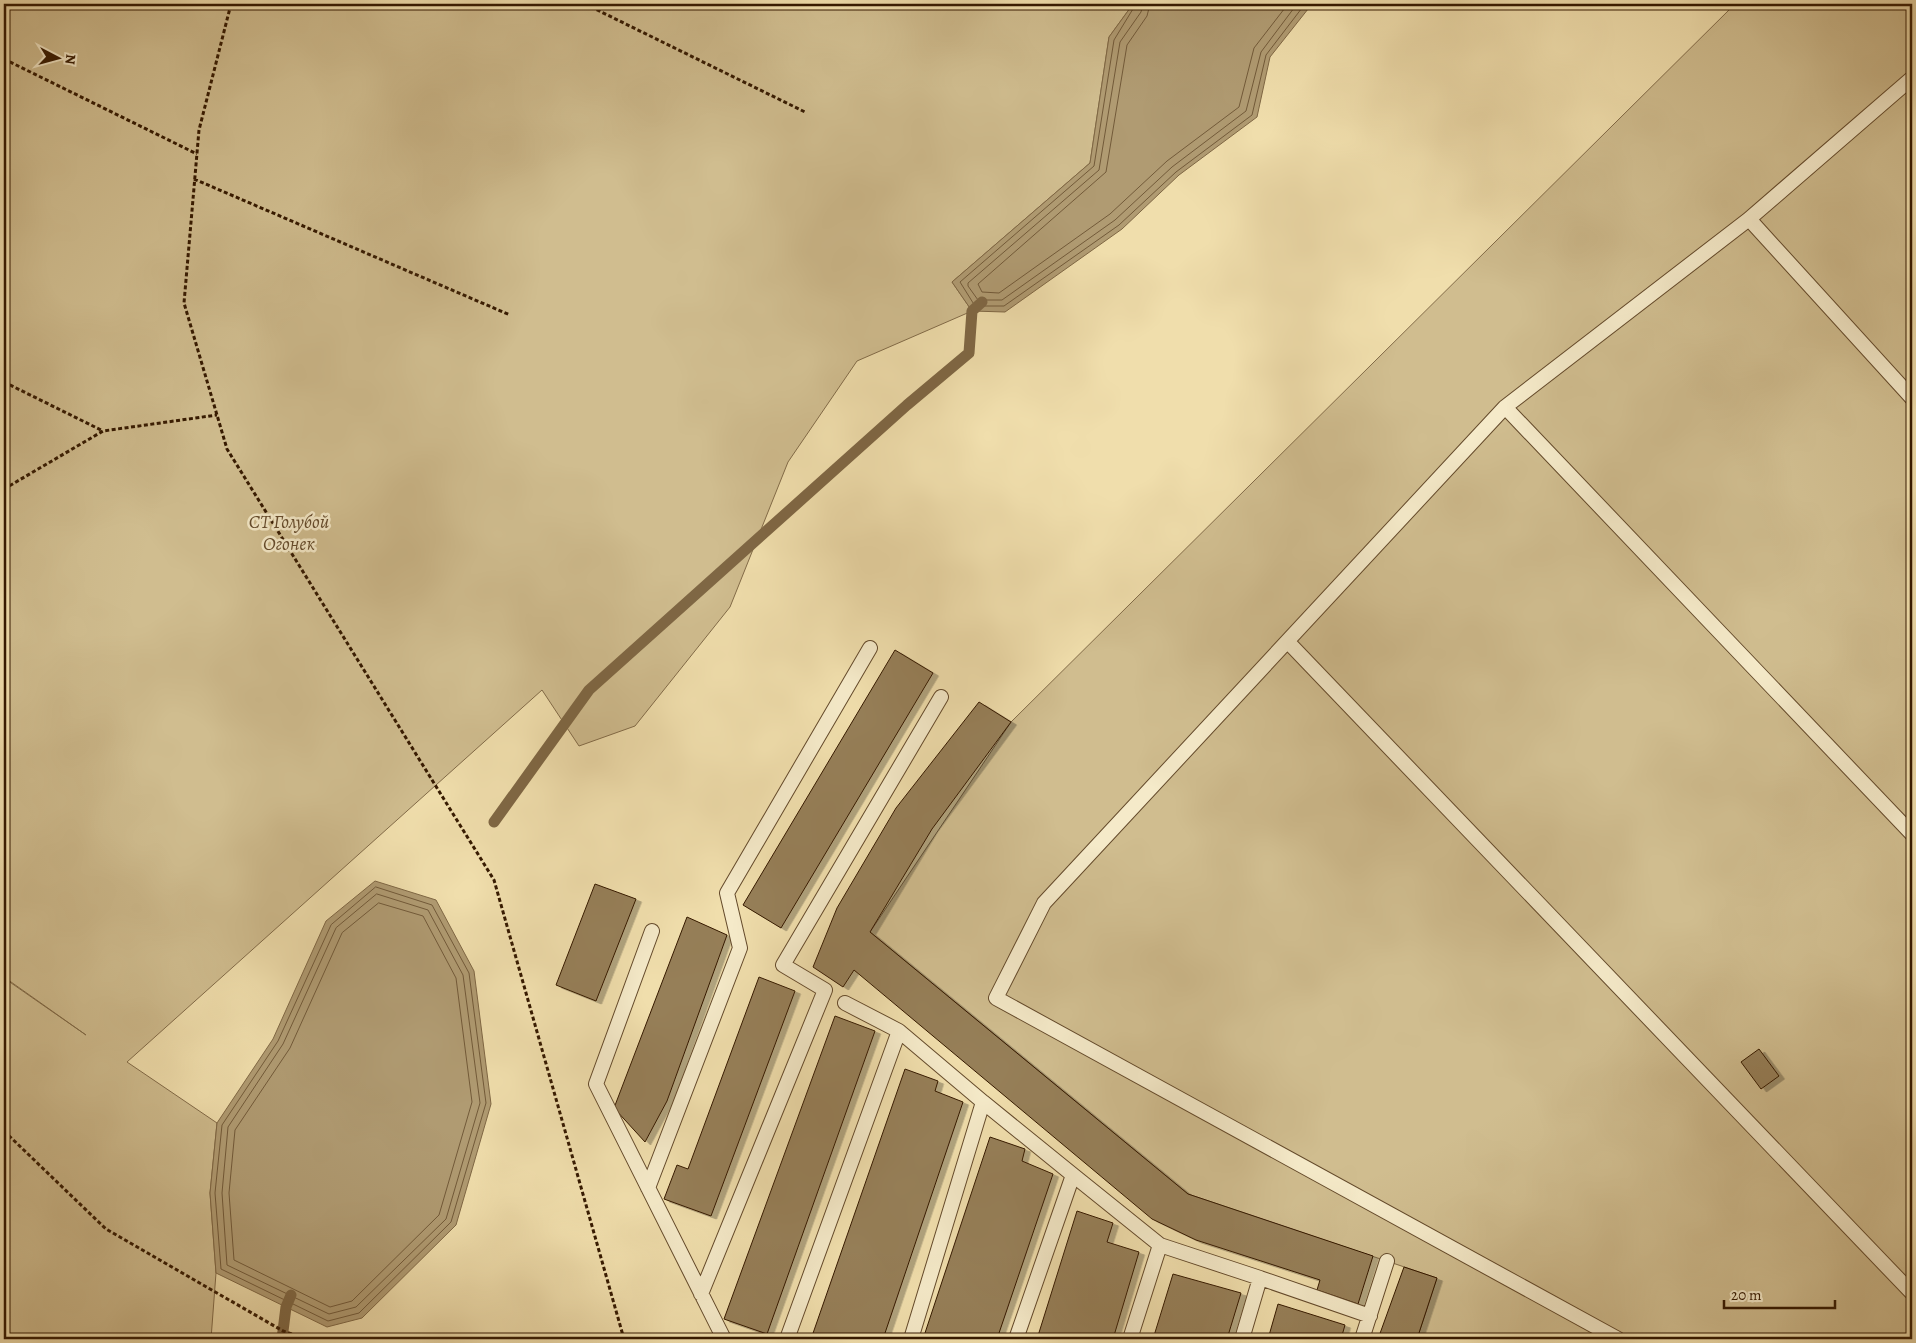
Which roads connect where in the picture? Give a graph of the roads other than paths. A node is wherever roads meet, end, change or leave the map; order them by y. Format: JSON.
{"nodes":[{"id":1,"x":1912,"y":78,"type":"edge"},
{"id":2,"x":1749,"y":220,"type":"junction"},
{"id":3,"x":1912,"y":398,"type":"edge"},
{"id":4,"x":1505,"y":407,"type":"junction"},
{"id":5,"x":1288,"y":642,"type":"junction"},
{"id":6,"x":870,"y":648,"type":"dead end"},
{"id":7,"x":941,"y":698,"type":"dead end"},
{"id":8,"x":1912,"y":834,"type":"edge"},
{"id":9,"x":652,"y":931,"type":"dead end"},
{"id":10,"x":846,"y":1003,"type":"dead end"},
{"id":11,"x":899,"y":1031,"type":"junction"},
{"id":12,"x":983,"y":1102,"type":"junction"},
{"id":13,"x":1073,"y":1175,"type":"junction"},
{"id":14,"x":648,"y":1188,"type":"junction"},
{"id":15,"x":1160,"y":1245,"type":"junction"},
{"id":16,"x":1388,"y":1261,"type":"dead end"},
{"id":17,"x":1260,"y":1278,"type":"junction"},
{"id":18,"x":1912,"y":1293,"type":"edge"},
{"id":19,"x":701,"y":1294,"type":"junction"},
{"id":20,"x":1370,"y":1316,"type":"junction"},
{"id":21,"x":724,"y":1339,"type":"edge"},
{"id":22,"x":787,"y":1339,"type":"edge"},
{"id":23,"x":911,"y":1339,"type":"edge"},
{"id":24,"x":1016,"y":1339,"type":"edge"},
{"id":25,"x":1130,"y":1339,"type":"edge"},
{"id":26,"x":1242,"y":1339,"type":"edge"},
{"id":27,"x":1362,"y":1339,"type":"edge"},
{"id":28,"x":1618,"y":1339,"type":"edge"}],
"edges":[{"from":1,"to":2,"type":"lane"},
{"from":2,"to":3,"type":"lane"},
{"from":2,"to":4,"type":"lane"},
{"from":4,"to":5,"type":"lane"},
{"from":4,"to":8,"type":"lane"},
{"from":5,"to":18,"type":"lane"},
{"from":5,"to":28,"type":"lane"},
{"from":6,"to":14,"type":"lane"},
{"from":7,"to":19,"type":"lane"},
{"from":9,"to":14,"type":"lane"},
{"from":10,"to":11,"type":"lane"},
{"from":11,"to":12,"type":"lane"},
{"from":11,"to":22,"type":"lane"},
{"from":12,"to":13,"type":"lane"},
{"from":12,"to":23,"type":"lane"},
{"from":13,"to":15,"type":"lane"},
{"from":13,"to":24,"type":"lane"},
{"from":14,"to":19,"type":"lane"},
{"from":15,"to":17,"type":"lane"},
{"from":15,"to":25,"type":"lane"},
{"from":16,"to":20,"type":"lane"},
{"from":17,"to":20,"type":"lane"},
{"from":17,"to":26,"type":"lane"},
{"from":19,"to":21,"type":"lane"},
{"from":20,"to":27,"type":"lane"}]}
